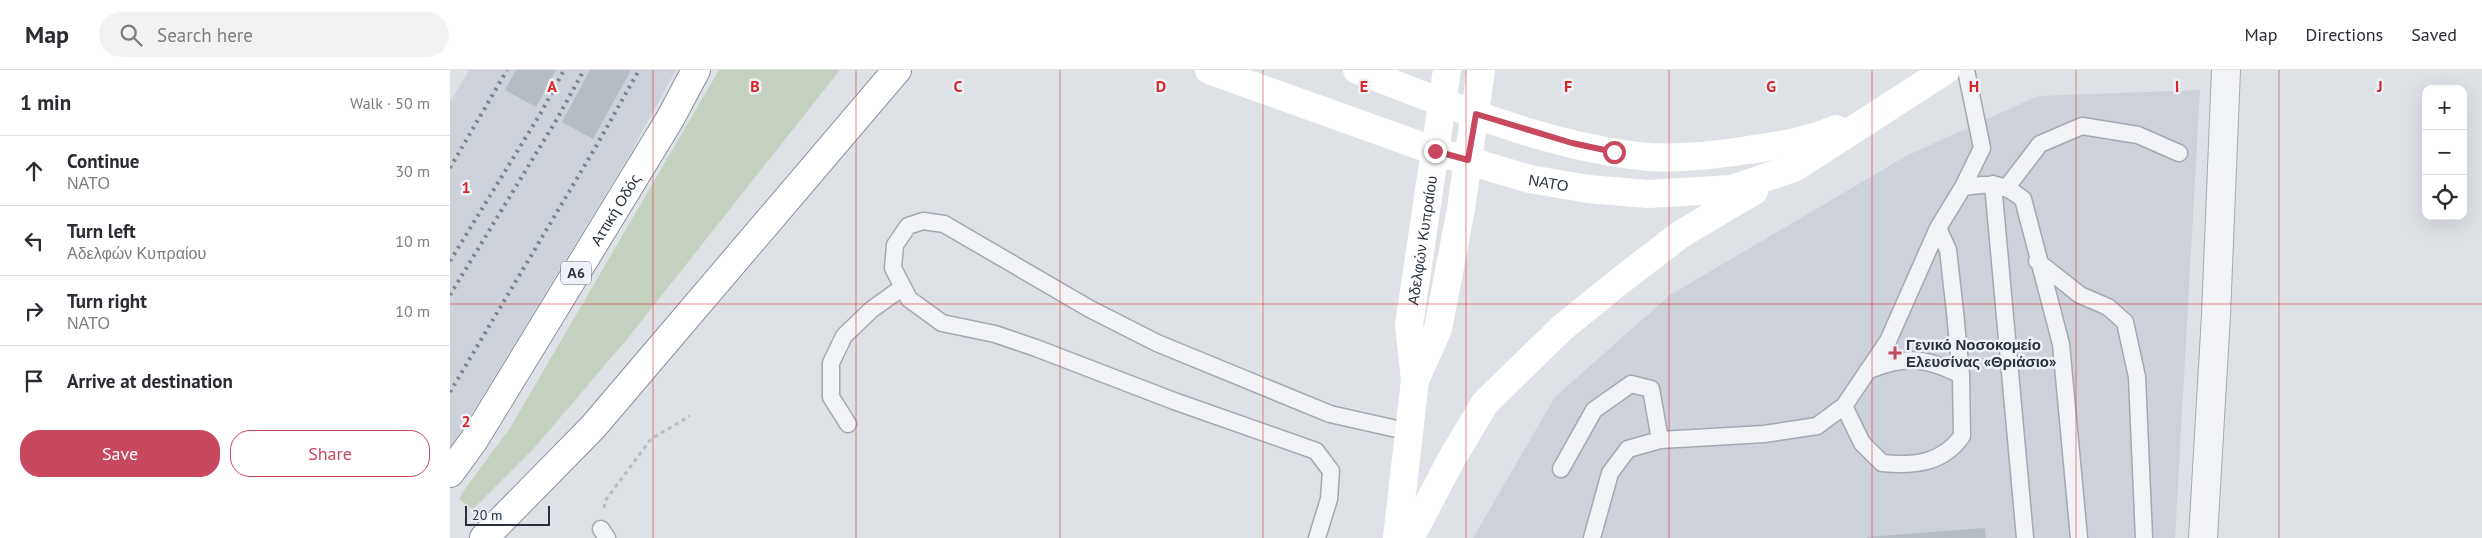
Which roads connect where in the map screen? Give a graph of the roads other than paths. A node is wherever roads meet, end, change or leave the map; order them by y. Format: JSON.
{"nodes":[{"id":1,"x":696,"y":70,"type":"edge"},
{"id":2,"x":897,"y":70,"type":"edge"},
{"id":3,"x":1208,"y":70,"type":"edge"},
{"id":4,"x":1368,"y":70,"type":"edge"},
{"id":5,"x":1447,"y":70,"type":"edge"},
{"id":6,"x":1481,"y":70,"type":"edge"},
{"id":7,"x":1946,"y":70,"type":"edge"},
{"id":8,"x":1966,"y":70,"type":"edge"},
{"id":9,"x":2226,"y":70,"type":"edge"},
{"id":10,"x":1443,"y":102,"type":"junction"},
{"id":11,"x":1884,"y":108,"type":"junction"},
{"id":12,"x":1476,"y":114,"type":"junction"},
{"id":13,"x":1435,"y":151,"type":"junction"},
{"id":14,"x":2179,"y":152,"type":"dead end"},
{"id":15,"x":1468,"y":160,"type":"junction"},
{"id":16,"x":1794,"y":168,"type":"junction"},
{"id":17,"x":2000,"y":185,"type":"junction"},
{"id":18,"x":1963,"y":186,"type":"junction"},
{"id":19,"x":1938,"y":228,"type":"junction"},
{"id":20,"x":2037,"y":261,"type":"junction"},
{"id":21,"x":903,"y":287,"type":"junction"},
{"id":22,"x":1867,"y":371,"type":"junction"},
{"id":23,"x":1961,"y":374,"type":"junction"},
{"id":24,"x":1415,"y":380,"type":"junction"},
{"id":25,"x":1844,"y":406,"type":"junction"},
{"id":26,"x":848,"y":424,"type":"dead end"},
{"id":27,"x":1410,"y":432,"type":"junction"},
{"id":28,"x":1660,"y":440,"type":"junction"},
{"id":29,"x":1561,"y":470,"type":"dead end"},
{"id":30,"x":450,"y":474,"type":"edge"},
{"id":31,"x":484,"y":538,"type":"edge"},
{"id":32,"x":1317,"y":538,"type":"edge"},
{"id":33,"x":1397,"y":538,"type":"edge"},
{"id":34,"x":1410,"y":538,"type":"edge"},
{"id":35,"x":1592,"y":538,"type":"edge"},
{"id":36,"x":2025,"y":538,"type":"edge"},
{"id":37,"x":2079,"y":538,"type":"edge"},
{"id":38,"x":2144,"y":538,"type":"edge"},
{"id":39,"x":2203,"y":538,"type":"edge"}],
"edges":[{"from":1,"to":30,"type":"main road","name":"Αττική Οδός","number":"Α6"},
{"from":2,"to":31,"type":"main road"},
{"from":3,"to":13,"type":"main road","name":"ΝΑΤΟ"},
{"from":4,"to":10,"type":"main road","name":"ΝΑΤΟ"},
{"from":5,"to":10,"type":"main road","name":"Αδελφών Κυπραίου"},
{"from":6,"to":12,"type":"main road","name":"Αδελφών Κυπραίου"},
{"from":7,"to":11,"type":"main road","name":"ΝΑΤΟ"},
{"from":8,"to":18,"type":"lane"},
{"from":9,"to":39,"type":"street"},
{"from":10,"to":12,"type":"main road","name":"ΝΑΤΟ"},
{"from":10,"to":13,"type":"main road","name":"Αδελφών Κυπραίου"},
{"from":11,"to":12,"type":"main road","name":"ΝΑΤΟ"},
{"from":11,"to":16,"type":"main road","name":"ΝΑΤΟ"},
{"from":12,"to":15,"type":"main road","name":"Αδελφών Κυπραίου"},
{"from":13,"to":15,"type":"main road","name":"ΝΑΤΟ"},
{"from":13,"to":24,"type":"main road","name":"Αδελφών Κυπραίου"},
{"from":14,"to":17,"type":"lane"},
{"from":15,"to":16,"type":"main road","name":"ΝΑΤΟ"},
{"from":15,"to":24,"type":"main road","name":"Αδελφών Κυπραίου"},
{"from":16,"to":34,"type":"main road"},
{"from":17,"to":18,"type":"lane"},
{"from":17,"to":20,"type":"lane"},
{"from":17,"to":36,"type":"lane"},
{"from":18,"to":19,"type":"lane"},
{"from":19,"to":22,"type":"lane"},
{"from":19,"to":23,"type":"lane"},
{"from":20,"to":37,"type":"lane"},
{"from":20,"to":38,"type":"lane"},
{"from":21,"to":26,"type":"lane"},
{"from":21,"to":27,"type":"lane"},
{"from":21,"to":32,"type":"lane"},
{"from":22,"to":23,"type":"lane"},
{"from":22,"to":25,"type":"lane"},
{"from":23,"to":25,"type":"lane"},
{"from":24,"to":27,"type":"main road","name":"Αδελφών Κυπραίου"},
{"from":25,"to":28,"type":"lane"},
{"from":27,"to":33,"type":"main road","name":"Αδελφών Κυπραίου"},
{"from":28,"to":29,"type":"lane"},
{"from":28,"to":35,"type":"lane"}]}
